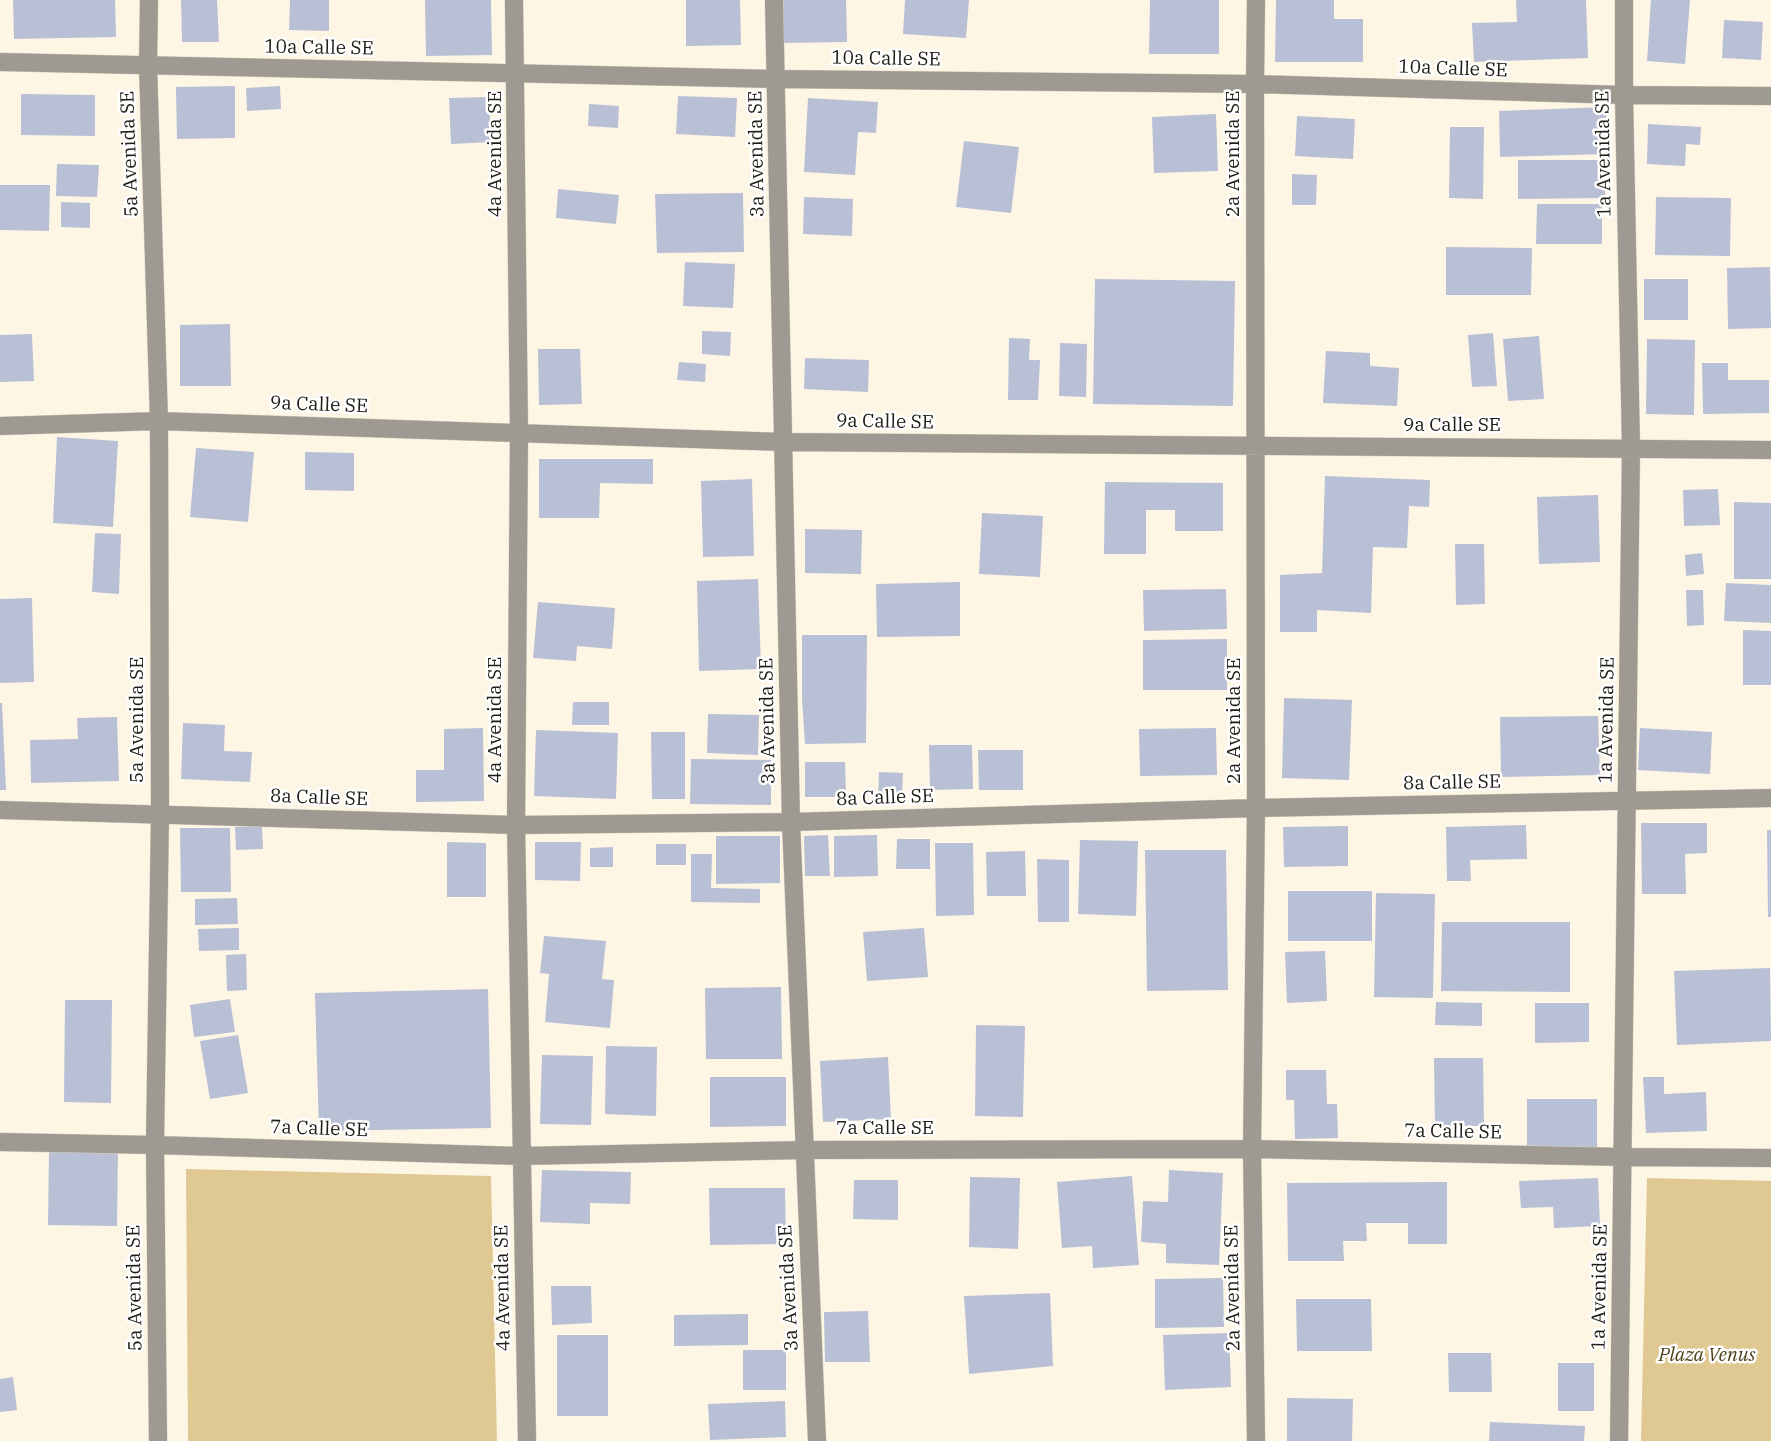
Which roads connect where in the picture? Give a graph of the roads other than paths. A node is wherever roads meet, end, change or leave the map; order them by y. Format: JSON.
{"nodes":[{"id":1,"x":149,"y":0,"type":"edge"},
{"id":2,"x":514,"y":0,"type":"edge"},
{"id":3,"x":774,"y":0,"type":"edge"},
{"id":4,"x":1256,"y":0,"type":"edge"},
{"id":5,"x":1624,"y":0,"type":"edge"},
{"id":6,"x":0,"y":62,"type":"edge"},
{"id":7,"x":148,"y":65,"type":"junction"},
{"id":8,"x":516,"y":74,"type":"junction"},
{"id":9,"x":776,"y":79,"type":"junction"},
{"id":10,"x":1255,"y":84,"type":"junction"},
{"id":11,"x":1624,"y":95,"type":"junction"},
{"id":12,"x":1771,"y":96,"type":"edge"},
{"id":13,"x":159,"y":421,"type":"junction"},
{"id":14,"x":0,"y":426,"type":"edge"},
{"id":15,"x":519,"y":432,"type":"junction"},
{"id":16,"x":783,"y":442,"type":"junction"},
{"id":17,"x":1255,"y":446,"type":"junction"},
{"id":18,"x":1631,"y":448,"type":"junction"},
{"id":19,"x":1771,"y":450,"type":"edge"},
{"id":20,"x":1771,"y":798,"type":"edge"},
{"id":21,"x":1628,"y":800,"type":"junction"},
{"id":22,"x":1256,"y":808,"type":"junction"},
{"id":23,"x":0,"y":810,"type":"edge"},
{"id":24,"x":160,"y":813,"type":"junction"},
{"id":25,"x":791,"y":822,"type":"junction"},
{"id":26,"x":516,"y":825,"type":"junction"},
{"id":27,"x":0,"y":1143,"type":"edge"},
{"id":28,"x":155,"y":1145,"type":"junction"},
{"id":29,"x":1252,"y":1149,"type":"junction"},
{"id":30,"x":804,"y":1150,"type":"junction"},
{"id":31,"x":522,"y":1156,"type":"junction"},
{"id":32,"x":1623,"y":1157,"type":"junction"},
{"id":33,"x":1771,"y":1158,"type":"edge"},
{"id":34,"x":158,"y":1441,"type":"edge"},
{"id":35,"x":527,"y":1441,"type":"edge"},
{"id":36,"x":817,"y":1441,"type":"edge"},
{"id":37,"x":1255,"y":1441,"type":"edge"},
{"id":38,"x":1619,"y":1441,"type":"edge"}],
"edges":[{"from":1,"to":7,"type":"street","name":"5a Avenida SE"},
{"from":2,"to":8,"type":"street","name":"4a Avenida SE"},
{"from":3,"to":9,"type":"street","name":"3a Avenida SE"},
{"from":4,"to":10,"type":"street","name":"2a Avenida SE"},
{"from":5,"to":11,"type":"street","name":"1a Avenida SE"},
{"from":6,"to":7,"type":"street","name":"10a Calle SE"},
{"from":7,"to":8,"type":"street","name":"10a Calle SE"},
{"from":7,"to":13,"type":"street","name":"5a Avenida SE"},
{"from":8,"to":9,"type":"street","name":"10a Calle SE"},
{"from":8,"to":15,"type":"street","name":"4a Avenida SE"},
{"from":9,"to":10,"type":"street","name":"10a Calle SE"},
{"from":9,"to":16,"type":"street","name":"3a Avenida SE"},
{"from":10,"to":11,"type":"street","name":"10a Calle SE"},
{"from":10,"to":17,"type":"street","name":"2a Avenida SE"},
{"from":11,"to":12,"type":"street","name":"10a Calle SE"},
{"from":11,"to":18,"type":"street","name":"1a Avenida SE"},
{"from":13,"to":14,"type":"street","name":"9a Calle SE"},
{"from":13,"to":15,"type":"street","name":"9a Calle SE"},
{"from":13,"to":24,"type":"street","name":"5a Avenida SE"},
{"from":15,"to":16,"type":"street","name":"9a Calle SE"},
{"from":15,"to":26,"type":"street","name":"4a Avenida SE"},
{"from":16,"to":17,"type":"street","name":"9a Calle SE"},
{"from":16,"to":25,"type":"street","name":"3a Avenida SE"},
{"from":17,"to":18,"type":"street","name":"9a Calle SE"},
{"from":17,"to":22,"type":"street","name":"2a Avenida SE"},
{"from":18,"to":19,"type":"street","name":"9a Calle SE"},
{"from":18,"to":21,"type":"street","name":"1a Avenida SE"},
{"from":20,"to":21,"type":"street","name":"8a Calle SE"},
{"from":21,"to":22,"type":"street","name":"8a Calle SE"},
{"from":21,"to":32,"type":"street","name":"1a Avenida SE"},
{"from":22,"to":25,"type":"street","name":"8a Calle SE"},
{"from":22,"to":29,"type":"street","name":"2a Avenida SE"},
{"from":23,"to":24,"type":"street","name":"8a Calle SE"},
{"from":24,"to":26,"type":"street","name":"8a Calle SE"},
{"from":24,"to":28,"type":"street","name":"5a Avenida SE"},
{"from":25,"to":26,"type":"street","name":"8a Calle SE"},
{"from":25,"to":30,"type":"street","name":"3a Avenida SE"},
{"from":26,"to":31,"type":"street","name":"4a Avenida SE"},
{"from":27,"to":28,"type":"street","name":"7a Calle SE"},
{"from":28,"to":31,"type":"street","name":"7a Calle SE"},
{"from":28,"to":34,"type":"street","name":"5a Avenida SE"},
{"from":29,"to":30,"type":"street","name":"7a Calle SE"},
{"from":29,"to":32,"type":"street","name":"7a Calle SE"},
{"from":29,"to":37,"type":"street","name":"2a Avenida SE"},
{"from":30,"to":31,"type":"street","name":"7a Calle SE"},
{"from":30,"to":36,"type":"street","name":"3a Avenida SE"},
{"from":31,"to":35,"type":"street","name":"4a Avenida SE"},
{"from":32,"to":33,"type":"street","name":"7a Calle SE"},
{"from":32,"to":38,"type":"street","name":"1a Avenida SE"}]}
